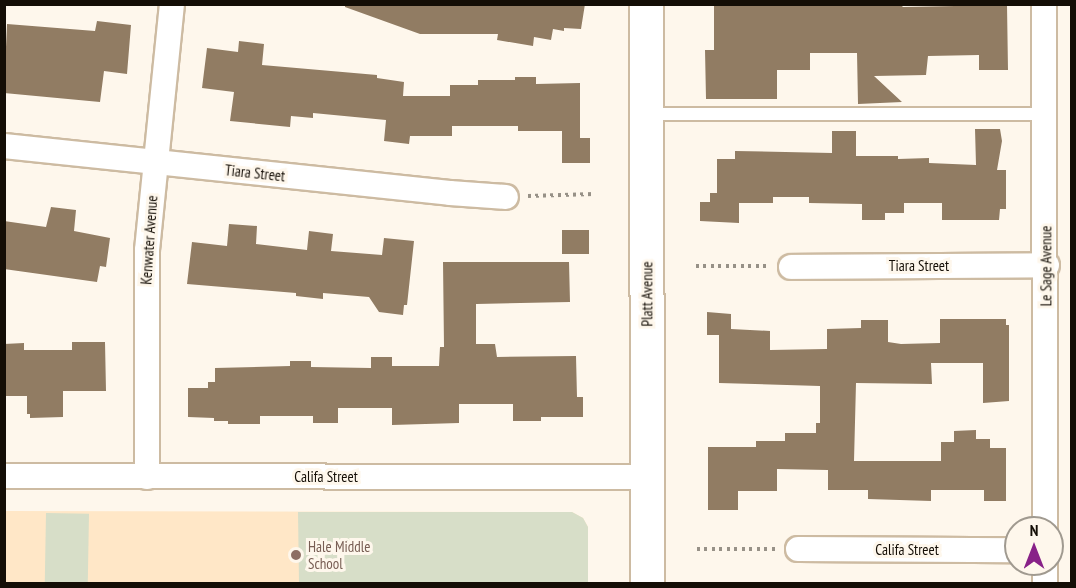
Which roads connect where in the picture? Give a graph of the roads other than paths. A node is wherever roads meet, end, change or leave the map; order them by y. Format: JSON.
{"nodes":[{"id":1,"x":172,"y":4,"type":"edge"},
{"id":2,"x":646,"y":4,"type":"edge"},
{"id":3,"x":1044,"y":4,"type":"edge"},
{"id":4,"x":646,"y":114,"type":"junction"},
{"id":5,"x":1044,"y":114,"type":"junction"},
{"id":6,"x":4,"y":146,"type":"edge"},
{"id":7,"x":155,"y":163,"type":"junction"},
{"id":8,"x":506,"y":197,"type":"road end"},
{"id":9,"x":1047,"y":265,"type":"junction"},
{"id":10,"x":791,"y":267,"type":"road end"},
{"id":11,"x":4,"y":476,"type":"edge"},
{"id":12,"x":147,"y":477,"type":"junction"},
{"id":13,"x":648,"y":477,"type":"junction"},
{"id":14,"x":1045,"y":516,"type":"edge"},
{"id":15,"x":798,"y":549,"type":"road end"},
{"id":16,"x":1004,"y":550,"type":"edge"},
{"id":17,"x":647,"y":584,"type":"edge"}],
"edges":[{"from":1,"to":7,"type":"street","name":"Kenwater Avenue"},
{"from":2,"to":4,"type":"main road","name":"Platt Avenue"},
{"from":3,"to":5,"type":"street","name":"Le Sage Avenue"},
{"from":4,"to":5,"type":"lane"},
{"from":4,"to":13,"type":"main road","name":"Platt Avenue"},
{"from":5,"to":9,"type":"street","name":"Le Sage Avenue"},
{"from":6,"to":7,"type":"street","name":"Tiara Street"},
{"from":7,"to":8,"type":"street","name":"Tiara Street"},
{"from":7,"to":12,"type":"street","name":"Kenwater Avenue"},
{"from":9,"to":10,"type":"street","name":"Tiara Street"},
{"from":9,"to":14,"type":"street","name":"Le Sage Avenue"},
{"from":11,"to":12,"type":"street","name":"Califa Street"},
{"from":12,"to":13,"type":"street","name":"Califa Street"},
{"from":13,"to":17,"type":"main road","name":"Platt Avenue"},
{"from":15,"to":16,"type":"street","name":"Califa Street"}]}
